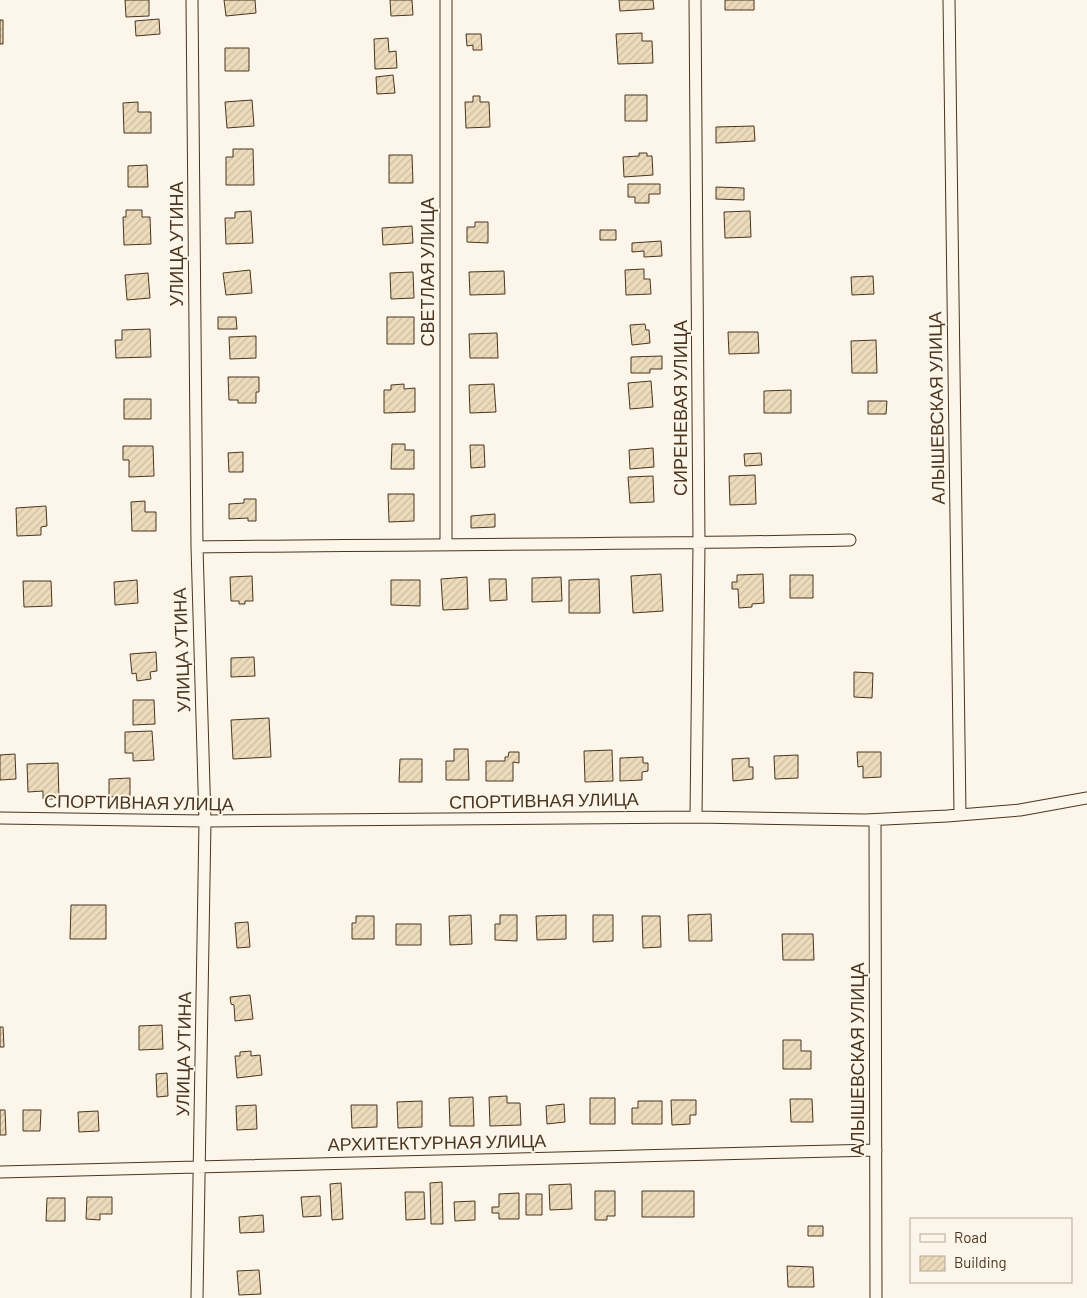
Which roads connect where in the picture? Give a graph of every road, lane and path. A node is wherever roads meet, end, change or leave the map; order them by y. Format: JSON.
{"nodes":[{"id":1,"x":192,"y":0,"type":"edge"},
{"id":2,"x":446,"y":0,"type":"edge"},
{"id":3,"x":695,"y":0,"type":"edge"},
{"id":4,"x":949,"y":0,"type":"edge"},
{"id":5,"x":850,"y":540,"type":"dead end"},
{"id":6,"x":446,"y":544,"type":"junction"},
{"id":7,"x":699,"y":544,"type":"junction"},
{"id":8,"x":197,"y":547,"type":"junction"},
{"id":9,"x":1087,"y":798,"type":"edge"},
{"id":10,"x":960,"y":815,"type":"junction"},
{"id":11,"x":696,"y":817,"type":"junction"},
{"id":12,"x":0,"y":818,"type":"edge"},
{"id":13,"x":875,"y":820,"type":"junction"},
{"id":14,"x":205,"y":822,"type":"junction"},
{"id":15,"x":876,"y":1150,"type":"junction"},
{"id":16,"x":199,"y":1167,"type":"junction"},
{"id":17,"x":0,"y":1172,"type":"edge"},
{"id":18,"x":197,"y":1298,"type":"edge"},
{"id":19,"x":876,"y":1298,"type":"edge"}],
"edges":[{"from":1,"to":8,"type":"street","name":"УЛИЦА УТИНА"},
{"from":2,"to":6,"type":"street","name":"СВЕТЛАЯ УЛИЦА"},
{"from":3,"to":7,"type":"street","name":"СИРЕНЕВАЯ УЛИЦА"},
{"from":4,"to":10,"type":"street","name":"АЛЫШЕВСКАЯ УЛИЦА"},
{"from":5,"to":7,"type":"street"},
{"from":6,"to":7,"type":"street"},
{"from":6,"to":8,"type":"street"},
{"from":7,"to":11,"type":"street","name":"СИРЕНЕВАЯ УЛИЦА"},
{"from":8,"to":14,"type":"street","name":"УЛИЦА УТИНА"},
{"from":9,"to":10,"type":"street","name":"СПОРТИВНАЯ УЛИЦА"},
{"from":10,"to":13,"type":"street","name":"СПОРТИВНАЯ УЛИЦА"},
{"from":11,"to":13,"type":"street","name":"СПОРТИВНАЯ УЛИЦА"},
{"from":11,"to":14,"type":"street","name":"СПОРТИВНАЯ УЛИЦА"},
{"from":12,"to":14,"type":"street","name":"СПОРТИВНАЯ УЛИЦА"},
{"from":13,"to":15,"type":"street","name":"АЛЫШЕВСКАЯ УЛИЦА"},
{"from":14,"to":16,"type":"street","name":"УЛИЦА УТИНА"},
{"from":15,"to":16,"type":"street","name":"АРХИТЕКТУРНАЯ УЛИЦА"},
{"from":15,"to":19,"type":"street","name":"АЛЫШЕВСКАЯ УЛИЦА"},
{"from":16,"to":17,"type":"street","name":"АРХИТЕКТУРНАЯ УЛИЦА"},
{"from":16,"to":18,"type":"street","name":"УЛИЦА УТИНА"}]}
